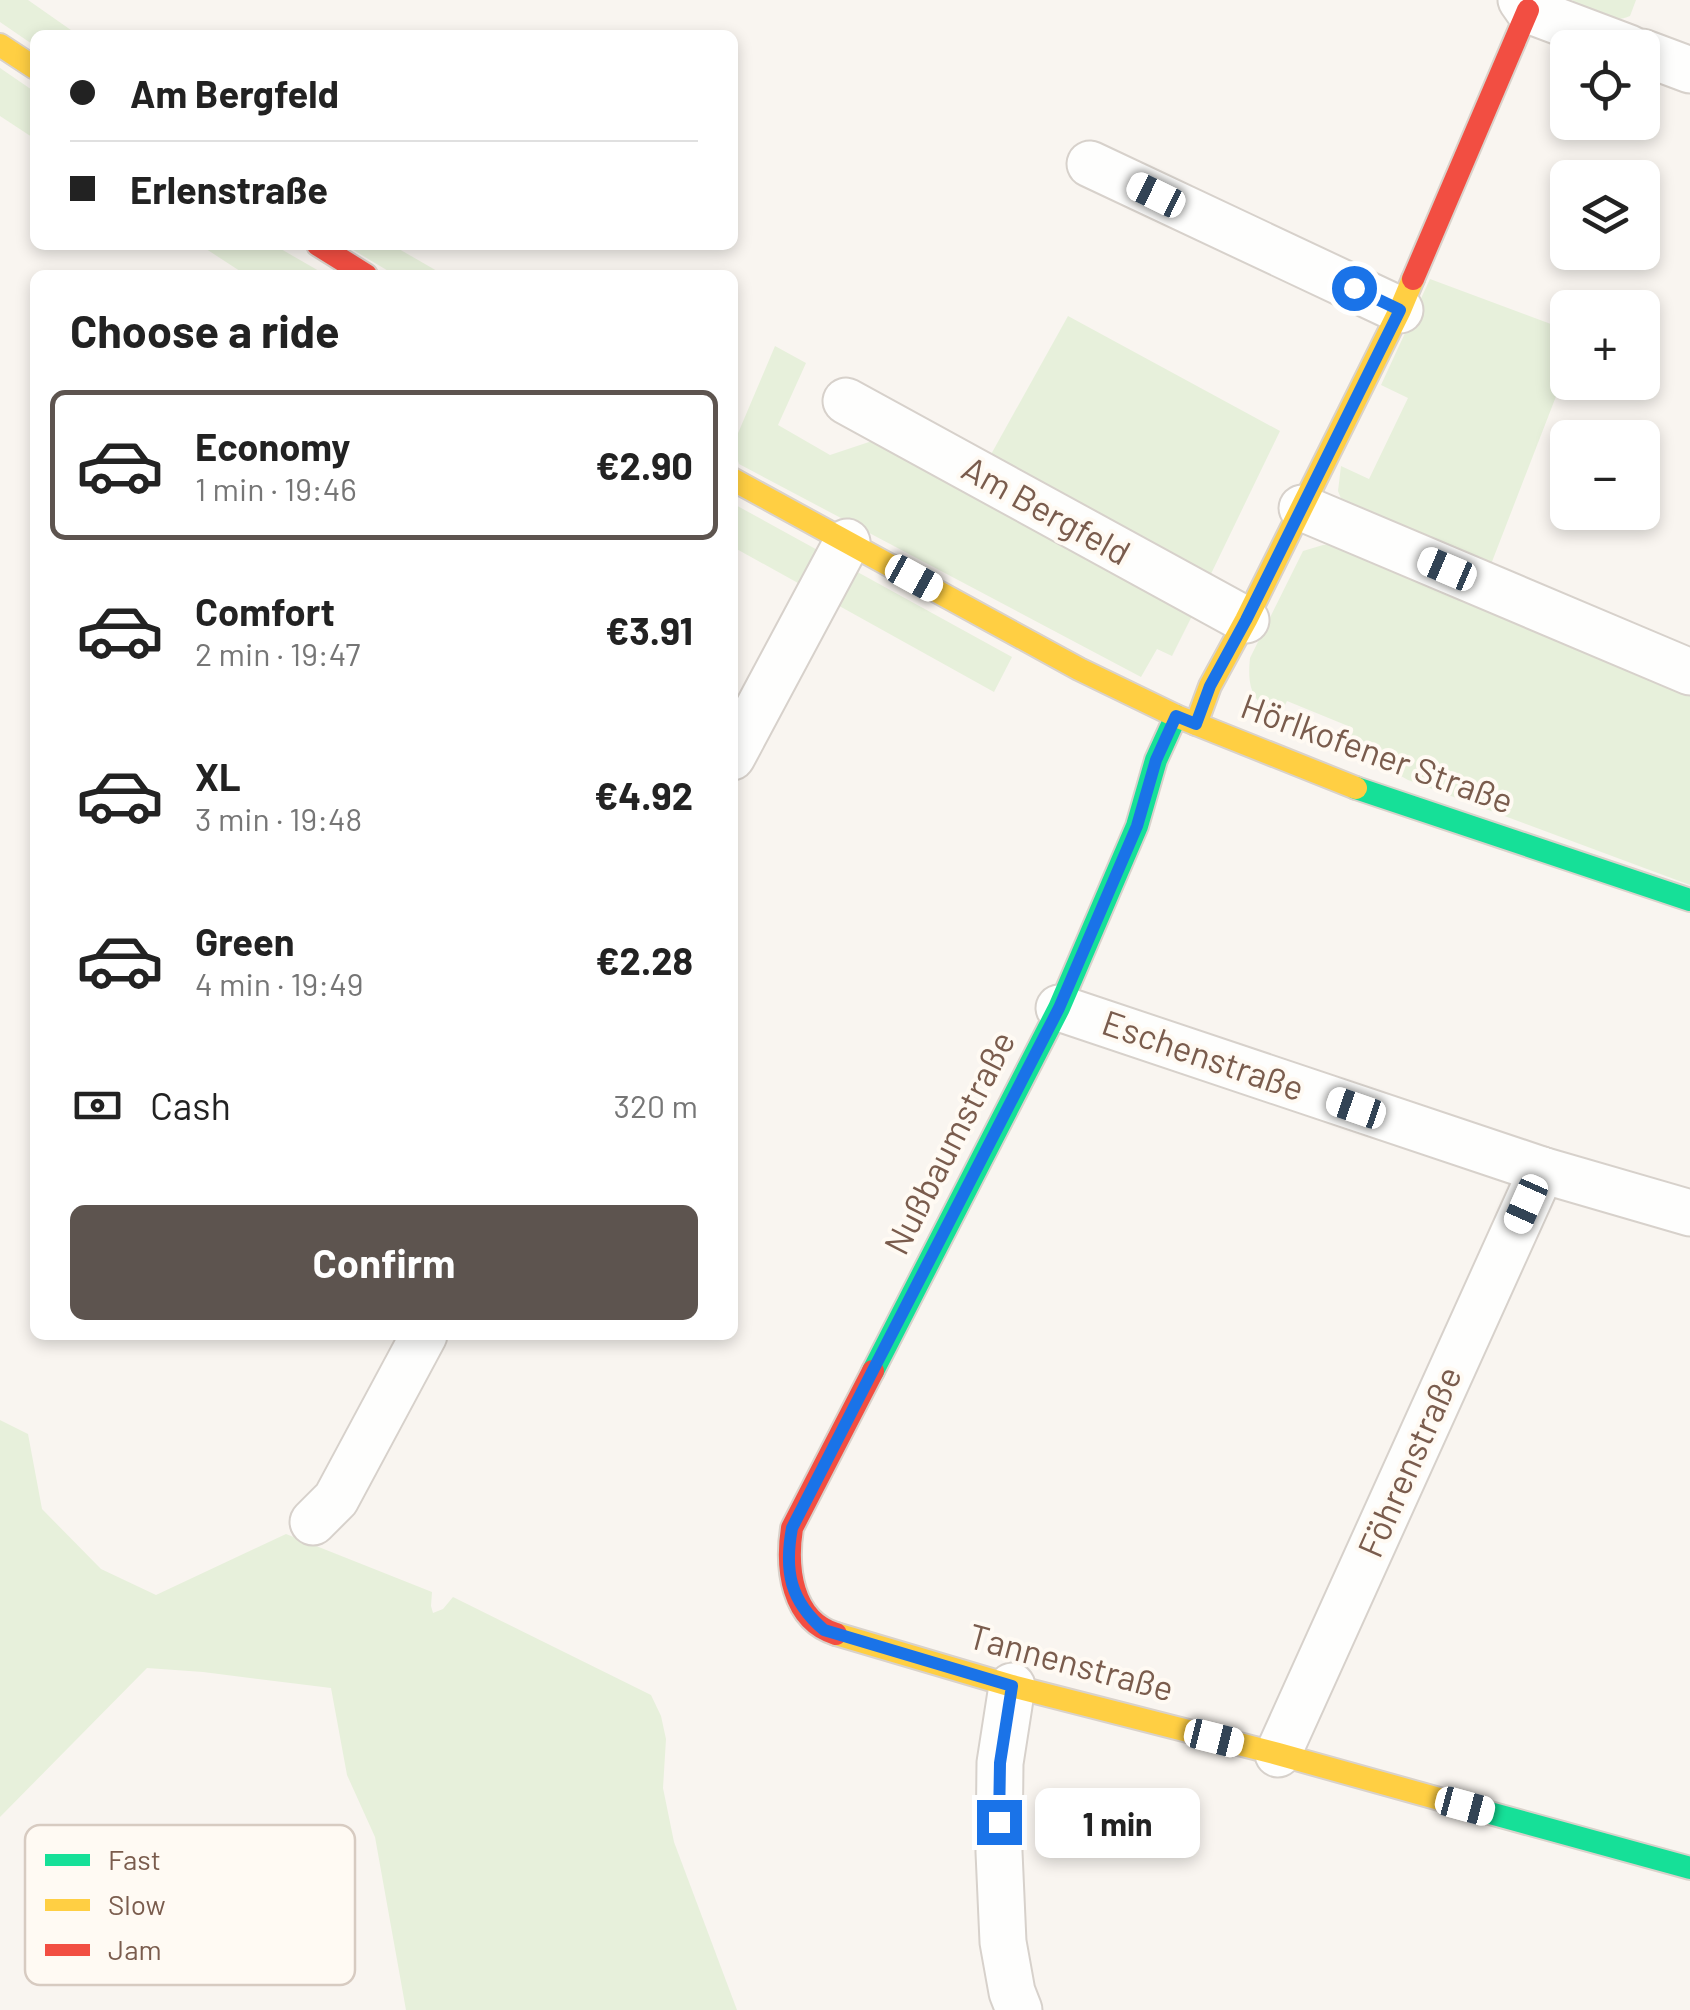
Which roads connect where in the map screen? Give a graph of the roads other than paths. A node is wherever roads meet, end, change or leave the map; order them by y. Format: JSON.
{"nodes":[{"id":1,"x":1525,"y":5,"type":"edge"},
{"id":2,"x":1585,"y":30,"type":"edge"},
{"id":3,"x":0,"y":45,"type":"edge"},
{"id":4,"x":1660,"y":59,"type":"edge"},
{"id":5,"x":30,"y":65,"type":"edge"},
{"id":6,"x":1690,"y":70,"type":"edge"},
{"id":7,"x":1090,"y":164,"type":"dead end"},
{"id":8,"x":326,"y":250,"type":"edge"},
{"id":9,"x":358,"y":270,"type":"edge"},
{"id":10,"x":1400,"y":310,"type":"junction"},
{"id":11,"x":846,"y":401,"type":"dead end"},
{"id":12,"x":738,"y":482,"type":"edge"},
{"id":13,"x":1302,"y":508,"type":"junction"},
{"id":14,"x":847,"y":542,"type":"junction"},
{"id":15,"x":1246,"y":620,"type":"junction"},
{"id":16,"x":1690,"y":672,"type":"edge"},
{"id":17,"x":1186,"y":720,"type":"junction"},
{"id":18,"x":738,"y":745,"type":"edge"},
{"id":19,"x":1690,"y":900,"type":"edge"},
{"id":20,"x":1059,"y":1008,"type":"junction"},
{"id":21,"x":1542,"y":1170,"type":"junction"},
{"id":22,"x":1690,"y":1212,"type":"edge"},
{"id":23,"x":421,"y":1340,"type":"edge"},
{"id":24,"x":313,"y":1522,"type":"dead end"},
{"id":25,"x":796,"y":1596,"type":"joint"},
{"id":26,"x":1012,"y":1686,"type":"junction"},
{"id":27,"x":1278,"y":1754,"type":"junction"},
{"id":28,"x":1690,"y":1868,"type":"edge"},
{"id":29,"x":1019,"y":2010,"type":"edge"}],
"edges":[{"from":1,"to":2,"type":"street"},
{"from":1,"to":10,"type":"street"},
{"from":3,"to":5,"type":"street"},
{"from":4,"to":6,"type":"street"},
{"from":7,"to":10,"type":"street"},
{"from":8,"to":9,"type":"street"},
{"from":10,"to":13,"type":"street"},
{"from":11,"to":15,"type":"street","name":"Am Bergfeld"},
{"from":12,"to":14,"type":"street","name":"Hörlkofener Straße"},
{"from":13,"to":15,"type":"street"},
{"from":13,"to":16,"type":"street"},
{"from":14,"to":17,"type":"street","name":"Hörlkofener Straße"},
{"from":14,"to":18,"type":"street"},
{"from":15,"to":17,"type":"street"},
{"from":17,"to":19,"type":"street","name":"Hörlkofener Straße"},
{"from":17,"to":20,"type":"street","name":"Nußbaumstraße"},
{"from":20,"to":21,"type":"street","name":"Eschenstraße"},
{"from":20,"to":25,"type":"street","name":"Nußbaumstraße"},
{"from":21,"to":22,"type":"street","name":"Eschenstraße"},
{"from":21,"to":27,"type":"street","name":"Föhrenstraße"},
{"from":23,"to":24,"type":"street"},
{"from":25,"to":26,"type":"street","name":"Tannenstraße"},
{"from":26,"to":27,"type":"street","name":"Tannenstraße"},
{"from":26,"to":29,"type":"street"},
{"from":27,"to":28,"type":"street","name":"Tannenstraße"}]}
